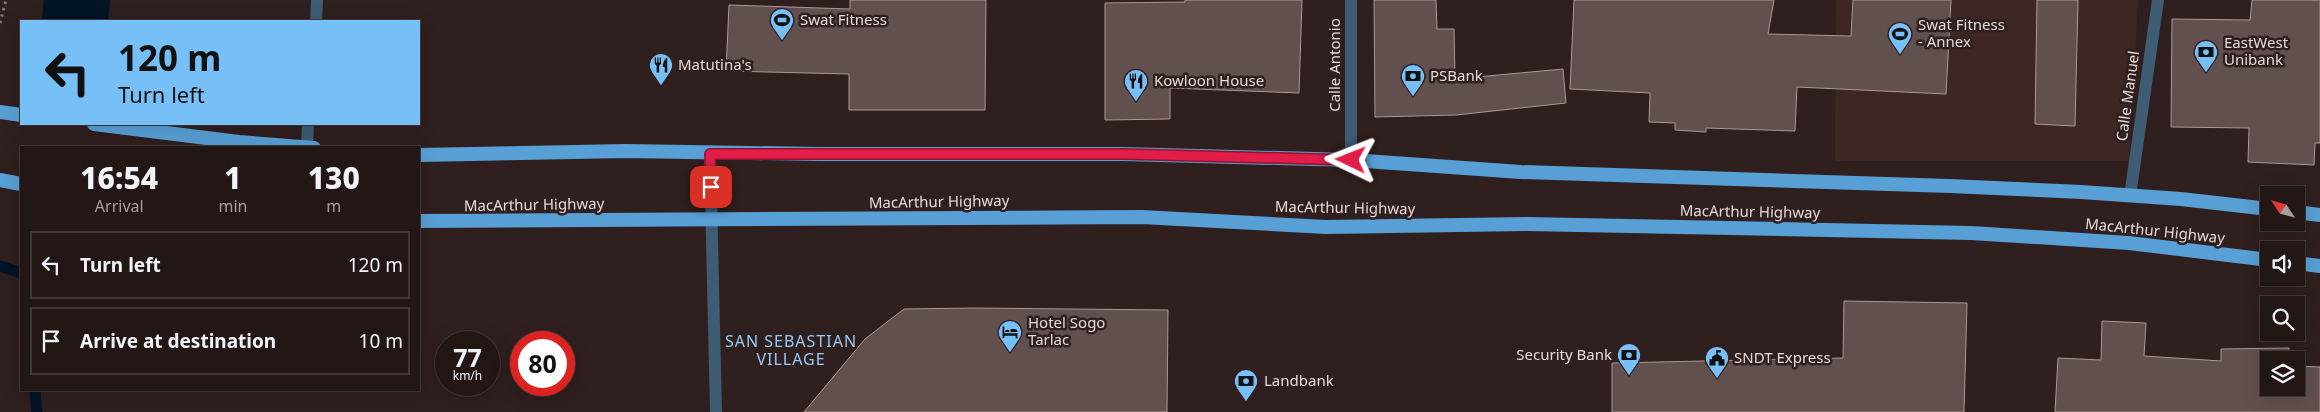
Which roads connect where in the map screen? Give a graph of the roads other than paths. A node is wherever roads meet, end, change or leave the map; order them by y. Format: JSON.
{"nodes":[{"id":1,"x":317,"y":0,"type":"edge"},
{"id":2,"x":1351,"y":0,"type":"edge"},
{"id":3,"x":2158,"y":0,"type":"edge"},
{"id":4,"x":316,"y":20,"type":"edge"},
{"id":5,"x":0,"y":112,"type":"edge"},
{"id":6,"x":20,"y":115,"type":"edge"},
{"id":7,"x":102,"y":125,"type":"edge"},
{"id":8,"x":308,"y":125,"type":"edge"},
{"id":9,"x":293,"y":146,"type":"edge"},
{"id":10,"x":307,"y":146,"type":"edge"},
{"id":11,"x":710,"y":154,"type":"junction"},
{"id":12,"x":420,"y":156,"type":"edge"},
{"id":13,"x":1351,"y":160,"type":"junction"},
{"id":14,"x":0,"y":180,"type":"edge"},
{"id":15,"x":20,"y":184,"type":"edge"},
{"id":16,"x":2130,"y":196,"type":"junction"},
{"id":17,"x":2260,"y":208,"type":"edge"},
{"id":18,"x":2305,"y":213,"type":"edge"},
{"id":19,"x":2320,"y":215,"type":"edge"},
{"id":20,"x":712,"y":220,"type":"junction"},
{"id":21,"x":420,"y":221,"type":"edge"},
{"id":22,"x":2260,"y":259,"type":"edge"},
{"id":23,"x":2305,"y":264,"type":"edge"},
{"id":24,"x":2320,"y":266,"type":"edge"},
{"id":25,"x":716,"y":412,"type":"edge"}],
"edges":[{"from":1,"to":4,"type":"street"},
{"from":2,"to":13,"type":"street","name":"Calle Antonio"},
{"from":3,"to":16,"type":"street","name":"Calle Manuel"},
{"from":5,"to":6,"type":"highway"},
{"from":7,"to":9,"type":"highway"},
{"from":8,"to":10,"type":"street"},
{"from":11,"to":12,"type":"highway","name":"MacArthur Highway"},
{"from":11,"to":13,"type":"highway","name":"MacArthur Highway"},
{"from":11,"to":20,"type":"street"},
{"from":13,"to":16,"type":"highway","name":"MacArthur Highway"},
{"from":14,"to":15,"type":"highway"},
{"from":16,"to":17,"type":"highway","name":"MacArthur Highway"},
{"from":18,"to":19,"type":"highway"},
{"from":20,"to":21,"type":"highway","name":"MacArthur Highway"},
{"from":20,"to":22,"type":"highway","name":"MacArthur Highway"},
{"from":20,"to":25,"type":"street"},
{"from":23,"to":24,"type":"highway"}]}
